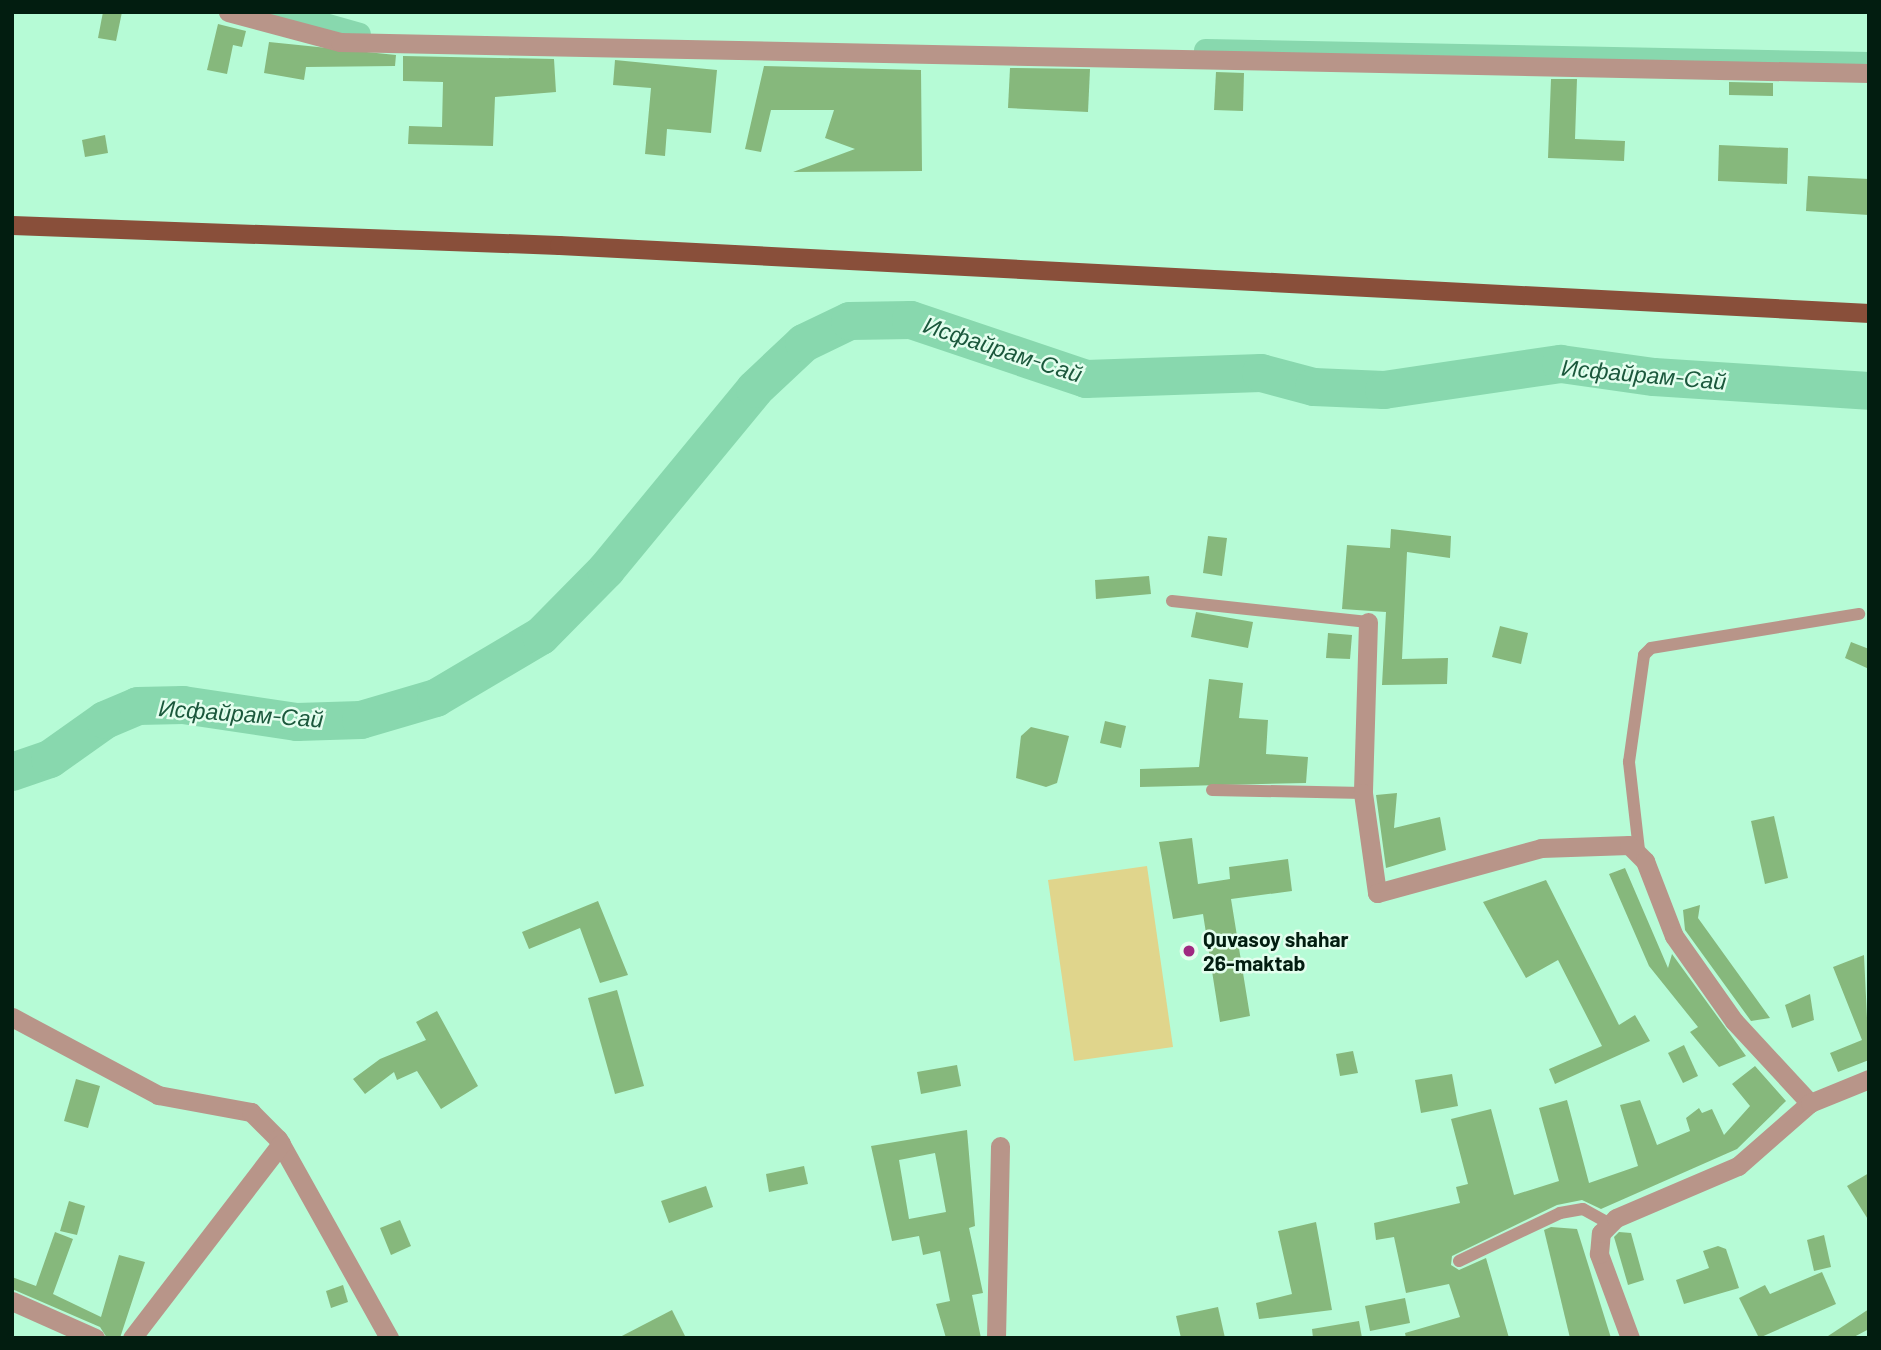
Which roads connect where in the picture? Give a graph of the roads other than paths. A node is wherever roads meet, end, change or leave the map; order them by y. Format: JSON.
{"nodes":[{"id":1,"x":228,"y":12,"type":"edge"},
{"id":2,"x":1869,"y":73,"type":"edge"},
{"id":3,"x":12,"y":225,"type":"edge"},
{"id":4,"x":1869,"y":313,"type":"edge"},
{"id":5,"x":1172,"y":601,"type":"dead end"},
{"id":6,"x":1859,"y":614,"type":"dead end"},
{"id":7,"x":1368,"y":622,"type":"joint"},
{"id":8,"x":1212,"y":790,"type":"dead end"},
{"id":9,"x":1363,"y":793,"type":"junction"},
{"id":10,"x":1639,"y":850,"type":"junction"},
{"id":11,"x":12,"y":1017,"type":"edge"},
{"id":12,"x":1869,"y":1079,"type":"edge"},
{"id":13,"x":1810,"y":1103,"type":"junction"},
{"id":14,"x":281,"y":1144,"type":"junction"},
{"id":15,"x":1000,"y":1146,"type":"dead end"},
{"id":16,"x":1610,"y":1224,"type":"junction"},
{"id":17,"x":1459,"y":1261,"type":"dead end"},
{"id":18,"x":12,"y":1301,"type":"edge"},
{"id":19,"x":95,"y":1338,"type":"edge"},
{"id":20,"x":132,"y":1338,"type":"edge"},
{"id":21,"x":389,"y":1338,"type":"edge"},
{"id":22,"x":996,"y":1338,"type":"edge"},
{"id":23,"x":1630,"y":1338,"type":"edge"}],
"edges":[{"from":1,"to":2,"type":"street"},
{"from":3,"to":4,"type":"main road"},
{"from":5,"to":7,"type":"lane"},
{"from":6,"to":10,"type":"lane"},
{"from":7,"to":9,"type":"street"},
{"from":8,"to":9,"type":"lane"},
{"from":9,"to":10,"type":"street"},
{"from":10,"to":13,"type":"street"},
{"from":11,"to":14,"type":"street"},
{"from":12,"to":13,"type":"street"},
{"from":13,"to":16,"type":"street"},
{"from":14,"to":20,"type":"street"},
{"from":14,"to":21,"type":"street"},
{"from":15,"to":22,"type":"street"},
{"from":16,"to":17,"type":"lane"},
{"from":16,"to":23,"type":"street"},
{"from":18,"to":19,"type":"street"}]}
